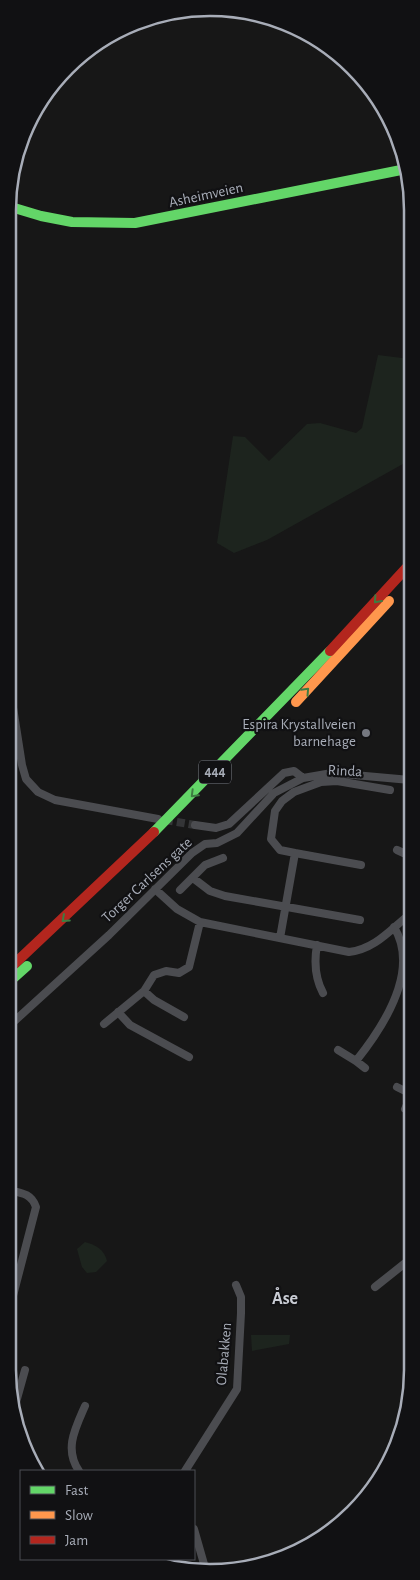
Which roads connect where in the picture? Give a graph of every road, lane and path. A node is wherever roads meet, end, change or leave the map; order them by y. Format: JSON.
{"nodes":[{"id":1,"x":400,"y":170,"type":"edge"},
{"id":2,"x":16,"y":209,"type":"edge"},
{"id":3,"x":404,"y":570,"type":"edge"},
{"id":4,"x":404,"y":584,"type":"edge"},
{"id":5,"x":289,"y":710,"type":"dead end"},
{"id":6,"x":16,"y":726,"type":"edge"},
{"id":7,"x":303,"y":778,"type":"junction"},
{"id":8,"x":404,"y":781,"type":"edge"},
{"id":9,"x":390,"y":790,"type":"dead end"},
{"id":10,"x":192,"y":808,"type":"dead end"},
{"id":11,"x":158,"y":819,"type":"tunnel mouth"},
{"id":12,"x":195,"y":825,"type":"tunnel mouth"},
{"id":13,"x":397,"y":850,"type":"dead end"},
{"id":14,"x":295,"y":853,"type":"junction"},
{"id":15,"x":404,"y":853,"type":"edge"},
{"id":16,"x":223,"y":858,"type":"dead end"},
{"id":17,"x":361,"y":865,"type":"dead end"},
{"id":18,"x":131,"y":869,"type":"dead end"},
{"id":19,"x":193,"y":878,"type":"junction"},
{"id":20,"x":155,"y":889,"type":"junction"},
{"id":21,"x":180,"y":890,"type":"dead end"},
{"id":22,"x":286,"y":906,"type":"junction"},
{"id":23,"x":404,"y":919,"type":"edge"},
{"id":24,"x":360,"y":920,"type":"dead end"},
{"id":25,"x":200,"y":922,"type":"junction"},
{"id":26,"x":394,"y":927,"type":"junction"},
{"id":27,"x":64,"y":932,"type":"dead end"},
{"id":28,"x":280,"y":938,"type":"junction"},
{"id":29,"x":404,"y":942,"type":"edge"},
{"id":30,"x":317,"y":945,"type":"junction"},
{"id":31,"x":16,"y":963,"type":"edge"},
{"id":32,"x":16,"y":976,"type":"edge"},
{"id":33,"x":404,"y":980,"type":"edge"},
{"id":34,"x":144,"y":990,"type":"junction"},
{"id":35,"x":323,"y":993,"type":"dead end"},
{"id":36,"x":118,"y":1012,"type":"junction"},
{"id":37,"x":184,"y":1017,"type":"dead end"},
{"id":38,"x":16,"y":1020,"type":"edge"},
{"id":39,"x":104,"y":1024,"type":"dead end"},
{"id":40,"x":338,"y":1050,"type":"dead end"},
{"id":41,"x":189,"y":1057,"type":"dead end"},
{"id":42,"x":356,"y":1061,"type":"junction"},
{"id":43,"x":365,"y":1068,"type":"dead end"},
{"id":44,"x":397,"y":1087,"type":"dead end"},
{"id":45,"x":404,"y":1090,"type":"edge"},
{"id":46,"x":16,"y":1192,"type":"edge"},
{"id":47,"x":404,"y":1264,"type":"edge"},
{"id":48,"x":16,"y":1284,"type":"edge"},
{"id":49,"x":236,"y":1285,"type":"dead end"},
{"id":50,"x":375,"y":1287,"type":"dead end"},
{"id":51,"x":25,"y":1370,"type":"dead end"},
{"id":52,"x":18,"y":1395,"type":"edge"},
{"id":53,"x":84,"y":1406,"type":"dead end"},
{"id":54,"x":77,"y":1470,"type":"edge"},
{"id":55,"x":186,"y":1470,"type":"edge"},
{"id":56,"x":195,"y":1532,"type":"edge"},
{"id":57,"x":204,"y":1564,"type":"edge"}],
"edges":[{"from":1,"to":2,"type":"main road","name":"Asheimveien"},
{"from":3,"to":31,"type":"main road","number":"444","one_way":true},
{"from":5,"to":4,"type":"main road","one_way":true},
{"from":6,"to":11,"type":"street"},
{"from":7,"to":8,"type":"street","name":"Torger Carlsens gate"},
{"from":7,"to":12,"type":"street"},
{"from":7,"to":20,"type":"street","name":"Torger Carlsens gate"},
{"from":9,"to":14,"type":"street","name":"Rinda"},
{"from":10,"to":18,"type":"main road"},
{"from":13,"to":15,"type":"street"},
{"from":14,"to":17,"type":"street","name":"Rinda"},
{"from":14,"to":22,"type":"street"},
{"from":16,"to":19,"type":"street"},
{"from":19,"to":21,"type":"street"},
{"from":19,"to":22,"type":"street"},
{"from":20,"to":25,"type":"street"},
{"from":20,"to":38,"type":"street","name":"Torger Carlsens gate"},
{"from":22,"to":24,"type":"street"},
{"from":22,"to":28,"type":"street"},
{"from":23,"to":26,"type":"street"},
{"from":25,"to":28,"type":"street"},
{"from":25,"to":34,"type":"street"},
{"from":26,"to":29,"type":"street"},
{"from":26,"to":30,"type":"street"},
{"from":27,"to":32,"type":"main road"},
{"from":28,"to":30,"type":"street"},
{"from":30,"to":35,"type":"street"},
{"from":33,"to":42,"type":"street"},
{"from":34,"to":36,"type":"street"},
{"from":34,"to":37,"type":"street"},
{"from":36,"to":39,"type":"street"},
{"from":36,"to":41,"type":"street"},
{"from":40,"to":42,"type":"street"},
{"from":42,"to":43,"type":"street"},
{"from":44,"to":45,"type":"street"},
{"from":46,"to":48,"type":"street"},
{"from":47,"to":50,"type":"street"},
{"from":49,"to":55,"type":"street","name":"Olabakken"},
{"from":51,"to":52,"type":"street"},
{"from":53,"to":54,"type":"street"},
{"from":56,"to":57,"type":"street"}]}
